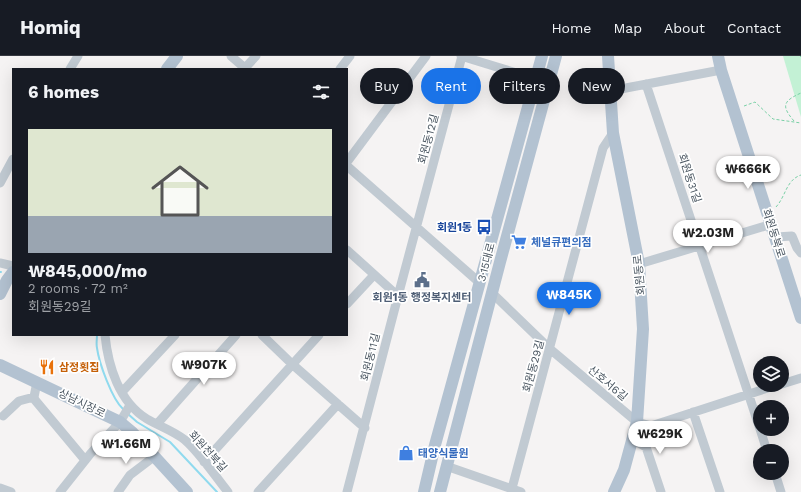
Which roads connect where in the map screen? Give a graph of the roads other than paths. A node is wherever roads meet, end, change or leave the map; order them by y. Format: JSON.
{"nodes":[{"id":1,"x":78,"y":56,"type":"edge"},
{"id":2,"x":177,"y":56,"type":"edge"},
{"id":3,"x":231,"y":56,"type":"edge"},
{"id":4,"x":256,"y":56,"type":"edge"},
{"id":5,"x":350,"y":56,"type":"edge"},
{"id":6,"x":426,"y":56,"type":"edge"},
{"id":7,"x":462,"y":56,"type":"edge"},
{"id":8,"x":542,"y":56,"type":"edge"},
{"id":9,"x":556,"y":56,"type":"edge"},
{"id":10,"x":608,"y":56,"type":"edge"},
{"id":11,"x":718,"y":56,"type":"edge"},
{"id":12,"x":71,"y":68,"type":"edge"},
{"id":13,"x":168,"y":68,"type":"edge"},
{"id":14,"x":245,"y":68,"type":"edge"},
{"id":15,"x":341,"y":68,"type":"edge"},
{"id":16,"x":501,"y":68,"type":"edge"},
{"id":17,"x":539,"y":68,"type":"edge"},
{"id":18,"x":609,"y":68,"type":"edge"},
{"id":19,"x":721,"y":70,"type":"junction"},
{"id":20,"x":646,"y":84,"type":"junction"},
{"id":21,"x":625,"y":88,"type":"edge"},
{"id":22,"x":529,"y":104,"type":"edge"},
{"id":23,"x":611,"y":104,"type":"edge"},
{"id":24,"x":613,"y":133,"type":"junction"},
{"id":25,"x":12,"y":161,"type":"edge"},
{"id":26,"x":348,"y":161,"type":"edge"},
{"id":27,"x":348,"y":167,"type":"edge"},
{"id":28,"x":0,"y":183,"type":"edge"},
{"id":29,"x":770,"y":219,"type":"junction"},
{"id":30,"x":416,"y":228,"type":"junction"},
{"id":31,"x":776,"y":238,"type":"junction"},
{"id":32,"x":700,"y":246,"type":"junction"},
{"id":33,"x":348,"y":251,"type":"edge"},
{"id":34,"x":801,"y":253,"type":"edge"},
{"id":35,"x":0,"y":263,"type":"edge"},
{"id":36,"x":639,"y":264,"type":"junction"},
{"id":37,"x":12,"y":266,"type":"edge"},
{"id":38,"x":374,"y":275,"type":"junction"},
{"id":39,"x":10,"y":276,"type":"edge"},
{"id":40,"x":480,"y":283,"type":"junction"},
{"id":41,"x":492,"y":293,"type":"junction"},
{"id":42,"x":0,"y":294,"type":"edge"},
{"id":43,"x":398,"y":296,"type":"junction"},
{"id":44,"x":348,"y":303,"type":"edge"},
{"id":45,"x":801,"y":318,"type":"edge"},
{"id":46,"x":105,"y":336,"type":"edge"},
{"id":47,"x":174,"y":336,"type":"edge"},
{"id":48,"x":235,"y":336,"type":"edge"},
{"id":49,"x":263,"y":336,"type":"edge"},
{"id":50,"x":318,"y":336,"type":"edge"},
{"id":51,"x":550,"y":349,"type":"junction"},
{"id":52,"x":292,"y":364,"type":"junction"},
{"id":53,"x":0,"y":365,"type":"edge"},
{"id":54,"x":801,"y":378,"type":"edge"},
{"id":55,"x":37,"y":382,"type":"junction"},
{"id":56,"x":789,"y":382,"type":"edge"},
{"id":57,"x":122,"y":392,"type":"junction"},
{"id":58,"x":754,"y":392,"type":"edge"},
{"id":59,"x":748,"y":394,"type":"junction"},
{"id":60,"x":34,"y":396,"type":"junction"},
{"id":61,"x":338,"y":404,"type":"junction"},
{"id":62,"x":753,"y":409,"type":"edge"},
{"id":63,"x":693,"y":412,"type":"junction"},
{"id":64,"x":126,"y":413,"type":"junction"},
{"id":65,"x":3,"y":416,"type":"dead end"},
{"id":66,"x":637,"y":422,"type":"junction"},
{"id":67,"x":157,"y":424,"type":"junction"},
{"id":68,"x":365,"y":428,"type":"junction"},
{"id":69,"x":632,"y":439,"type":"junction"},
{"id":70,"x":154,"y":456,"type":"junction"},
{"id":71,"x":85,"y":460,"type":"junction"},
{"id":72,"x":204,"y":462,"type":"junction"},
{"id":73,"x":446,"y":466,"type":"junction"},
{"id":74,"x":777,"y":480,"type":"edge"},
{"id":75,"x":0,"y":488,"type":"edge"},
{"id":76,"x":515,"y":491,"type":"edge"},
{"id":77,"x":11,"y":492,"type":"edge"},
{"id":78,"x":60,"y":492,"type":"edge"},
{"id":79,"x":118,"y":492,"type":"edge"},
{"id":80,"x":187,"y":492,"type":"edge"},
{"id":81,"x":228,"y":492,"type":"edge"},
{"id":82,"x":258,"y":492,"type":"edge"},
{"id":83,"x":347,"y":492,"type":"edge"},
{"id":84,"x":424,"y":492,"type":"edge"},
{"id":85,"x":440,"y":492,"type":"edge"},
{"id":86,"x":614,"y":492,"type":"edge"},
{"id":87,"x":661,"y":492,"type":"edge"},
{"id":88,"x":720,"y":492,"type":"edge"},
{"id":89,"x":781,"y":492,"type":"edge"}],
"edges":[{"from":1,"to":12,"type":"street"},
{"from":2,"to":13,"type":"main road"},
{"from":3,"to":14,"type":"street"},
{"from":4,"to":14,"type":"street"},
{"from":5,"to":15,"type":"street"},
{"from":6,"to":26,"type":"street"},
{"from":7,"to":16,"type":"street"},
{"from":7,"to":30,"type":"street","name":"회원동12길"},
{"from":8,"to":17,"type":"main road","name":"3·15대로"},
{"from":9,"to":41,"type":"main road","name":"3·15대로"},
{"from":10,"to":18,"type":"main road","name":"회원동로"},
{"from":11,"to":19,"type":"main road","name":"회원동북로"},
{"from":19,"to":20,"type":"street"},
{"from":19,"to":29,"type":"main road","name":"회원동북로"},
{"from":20,"to":21,"type":"street"},
{"from":20,"to":32,"type":"street","name":"회원동31길"},
{"from":22,"to":40,"type":"main road","name":"3·15대로"},
{"from":23,"to":24,"type":"main road","name":"회원동로"},
{"from":24,"to":36,"type":"main road","name":"회원동로"},
{"from":24,"to":51,"type":"street","name":"회원동29길"},
{"from":25,"to":28,"type":"street"},
{"from":27,"to":30,"type":"street"},
{"from":29,"to":31,"type":"main road","name":"회원동북로"},
{"from":29,"to":32,"type":"street"},
{"from":30,"to":40,"type":"street"},
{"from":30,"to":43,"type":"street","name":"회원동11길"},
{"from":31,"to":34,"type":"street"},
{"from":31,"to":45,"type":"main road","name":"회원동북로"},
{"from":32,"to":36,"type":"street"},
{"from":32,"to":59,"type":"street","name":"회원동31길"},
{"from":33,"to":38,"type":"street"},
{"from":35,"to":37,"type":"street"},
{"from":36,"to":66,"type":"main road","name":"회원동로"},
{"from":38,"to":43,"type":"street"},
{"from":38,"to":44,"type":"street"},
{"from":39,"to":42,"type":"main road"},
{"from":40,"to":84,"type":"main road","name":"3·15대로"},
{"from":41,"to":51,"type":"street","name":"산호서6길"},
{"from":41,"to":73,"type":"main road","name":"3·15대로"},
{"from":43,"to":68,"type":"street","name":"회원동11길"},
{"from":46,"to":57,"type":"street","name":"회원천북길"},
{"from":47,"to":57,"type":"street"},
{"from":48,"to":67,"type":"street"},
{"from":49,"to":52,"type":"street"},
{"from":50,"to":52,"type":"street"},
{"from":51,"to":66,"type":"street","name":"산호서6길"},
{"from":51,"to":76,"type":"street","name":"회원동29길"},
{"from":52,"to":61,"type":"street"},
{"from":52,"to":72,"type":"street"},
{"from":53,"to":55,"type":"main road","name":"상남시장로"},
{"from":54,"to":56,"type":"street"},
{"from":55,"to":60,"type":"street"},
{"from":55,"to":64,"type":"main road","name":"상남시장로"},
{"from":57,"to":64,"type":"street","name":"회원천북길"},
{"from":58,"to":59,"type":"street"},
{"from":59,"to":62,"type":"street","name":"회원동31길"},
{"from":59,"to":63,"type":"street"},
{"from":60,"to":65,"type":"street"},
{"from":60,"to":71,"type":"street"},
{"from":61,"to":68,"type":"street"},
{"from":61,"to":82,"type":"street"},
{"from":63,"to":66,"type":"street"},
{"from":63,"to":88,"type":"street"},
{"from":64,"to":67,"type":"street","name":"회원천북길"},
{"from":64,"to":70,"type":"main road","name":"상남시장로"},
{"from":64,"to":71,"type":"street"},
{"from":66,"to":69,"type":"main road","name":"회원동로"},
{"from":67,"to":72,"type":"street","name":"회원천북길"},
{"from":68,"to":83,"type":"street","name":"회원동11길"},
{"from":69,"to":86,"type":"main road","name":"회원동로"},
{"from":69,"to":87,"type":"street"},
{"from":70,"to":79,"type":"street"},
{"from":70,"to":80,"type":"main road","name":"상남시장로"},
{"from":71,"to":78,"type":"street"},
{"from":72,"to":81,"type":"street","name":"회원천북길"},
{"from":73,"to":76,"type":"street"},
{"from":73,"to":85,"type":"main road","name":"3·15대로"},
{"from":74,"to":89,"type":"street"},
{"from":75,"to":77,"type":"street"}]}
